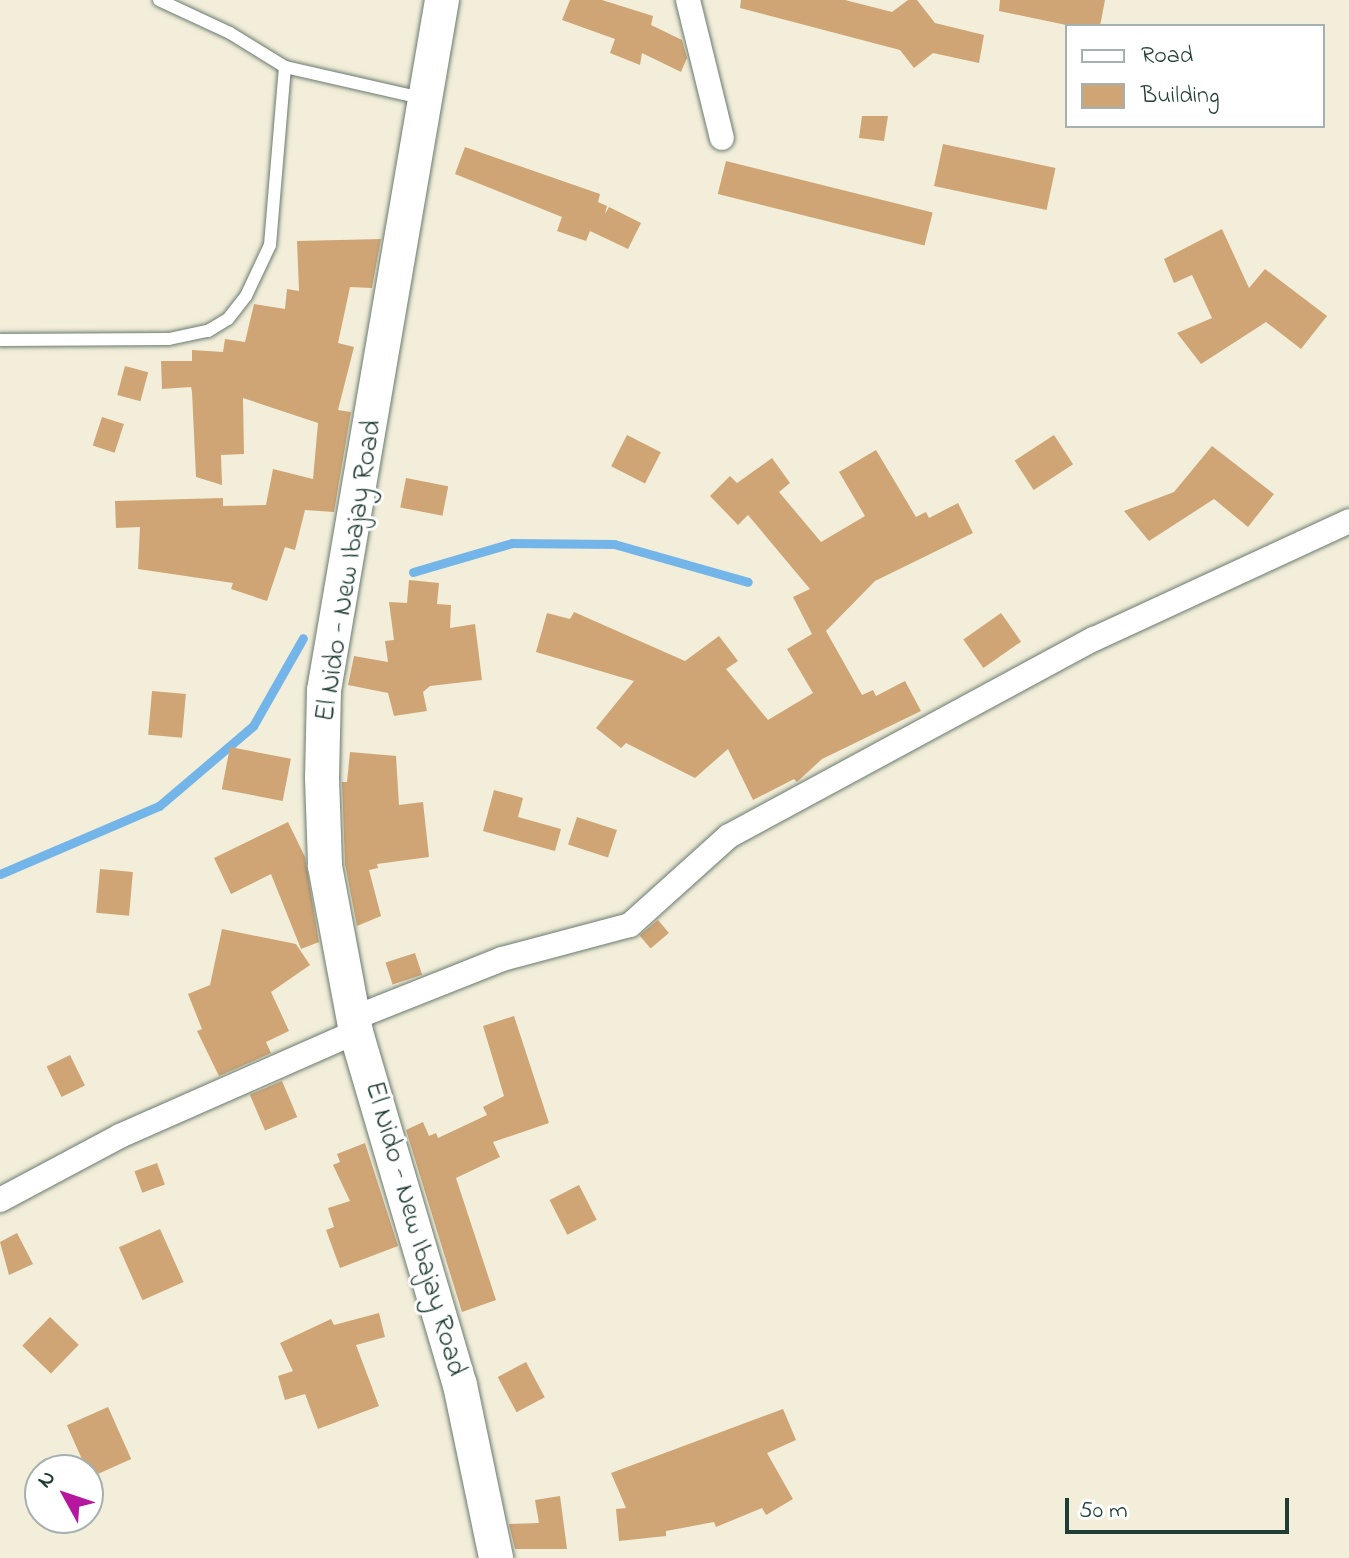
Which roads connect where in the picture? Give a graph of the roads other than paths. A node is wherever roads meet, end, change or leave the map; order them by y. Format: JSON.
{"nodes":[{"id":1,"x":159,"y":0,"type":"edge"},
{"id":2,"x":442,"y":0,"type":"edge"},
{"id":3,"x":688,"y":0,"type":"edge"},
{"id":4,"x":285,"y":67,"type":"junction"},
{"id":5,"x":428,"y":99,"type":"junction"},
{"id":6,"x":722,"y":138,"type":"dead end"},
{"id":7,"x":0,"y":340,"type":"edge"},
{"id":8,"x":1349,"y":521,"type":"edge"},
{"id":9,"x":355,"y":1025,"type":"junction"},
{"id":10,"x":0,"y":1200,"type":"edge"},
{"id":11,"x":496,"y":1558,"type":"edge"}],
"edges":[{"from":1,"to":4,"type":"lane"},
{"from":2,"to":5,"type":"main road","name":"El Nido - New Ibajay Road"},
{"from":3,"to":6,"type":"street"},
{"from":4,"to":5,"type":"lane"},
{"from":4,"to":7,"type":"lane"},
{"from":5,"to":9,"type":"main road","name":"El Nido - New Ibajay Road"},
{"from":8,"to":9,"type":"street"},
{"from":9,"to":10,"type":"street"},
{"from":9,"to":11,"type":"main road","name":"El Nido - New Ibajay Road"}]}
